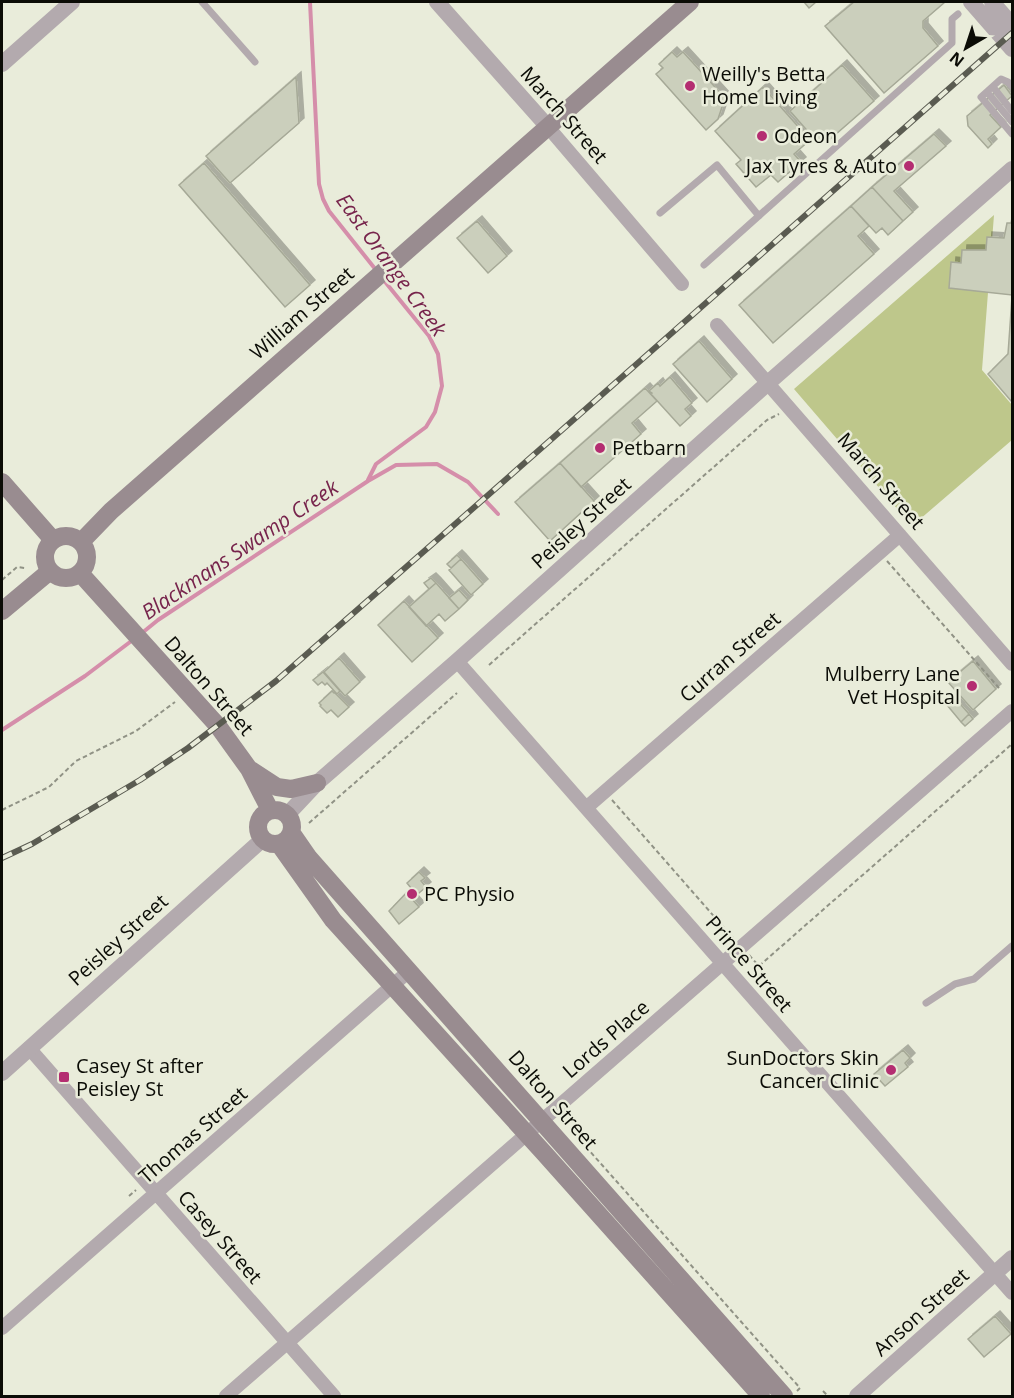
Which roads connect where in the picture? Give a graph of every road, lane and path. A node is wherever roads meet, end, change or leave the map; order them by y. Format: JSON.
{"nodes":[{"id":1,"x":72,"y":2,"type":"edge"},
{"id":2,"x":202,"y":2,"type":"edge"},
{"id":3,"x":437,"y":2,"type":"edge"},
{"id":4,"x":690,"y":2,"type":"edge"},
{"id":5,"x":971,"y":2,"type":"edge"},
{"id":6,"x":992,"y":2,"type":"edge"},
{"id":7,"x":958,"y":14,"type":"dead end"},
{"id":8,"x":1012,"y":25,"type":"edge"},
{"id":9,"x":1012,"y":49,"type":"edge"},
{"id":10,"x":255,"y":62,"type":"dead end"},
{"id":11,"x":2,"y":64,"type":"edge"},
{"id":12,"x":1012,"y":86,"type":"edge"},
{"id":13,"x":990,"y":90,"type":"junction"},
{"id":14,"x":1012,"y":111,"type":"edge"},
{"id":15,"x":1012,"y":122,"type":"edge"},
{"id":16,"x":548,"y":127,"type":"junction"},
{"id":17,"x":1012,"y":134,"type":"edge"},
{"id":18,"x":1012,"y":169,"type":"edge"},
{"id":19,"x":660,"y":213,"type":"dead end"},
{"id":20,"x":759,"y":216,"type":"junction"},
{"id":21,"x":704,"y":265,"type":"dead end"},
{"id":22,"x":682,"y":284,"type":"dead end"},
{"id":23,"x":717,"y":325,"type":"dead end"},
{"id":24,"x":768,"y":383,"type":"junction"},
{"id":25,"x":790,"y":409,"type":"junction"},
{"id":26,"x":2,"y":482,"type":"edge"},
{"id":27,"x":900,"y":535,"type":"junction"},
{"id":28,"x":53,"y":540,"type":"junction"},
{"id":29,"x":81,"y":542,"type":"junction"},
{"id":30,"x":880,"y":552,"type":"junction"},
{"id":31,"x":25,"y":568,"type":"dead end"},
{"id":32,"x":50,"y":571,"type":"junction"},
{"id":33,"x":80,"y":573,"type":"junction"},
{"id":34,"x":2,"y":580,"type":"edge"},
{"id":35,"x":2,"y":611,"type":"edge"},
{"id":36,"x":457,"y":661,"type":"junction"},
{"id":37,"x":1012,"y":664,"type":"edge"},
{"id":38,"x":489,"y":665,"type":"dead end"},
{"id":39,"x":999,"y":688,"type":"dead end"},
{"id":40,"x":457,"y":693,"type":"dead end"},
{"id":41,"x":175,"y":702,"type":"dead end"},
{"id":42,"x":1012,"y":711,"type":"edge"},
{"id":43,"x":1012,"y":744,"type":"edge"},
{"id":44,"x":249,"y":769,"type":"junction"},
{"id":45,"x":317,"y":783,"type":"junction"},
{"id":46,"x":605,"y":792,"type":"junction"},
{"id":47,"x":586,"y":808,"type":"junction"},
{"id":48,"x":2,"y":810,"type":"edge"},
{"id":49,"x":309,"y":823,"type":"dead end"},
{"id":50,"x":278,"y":828,"type":"junction"},
{"id":51,"x":1012,"y":946,"type":"edge"},
{"id":52,"x":741,"y":947,"type":"junction"},
{"id":53,"x":722,"y":964,"type":"junction"},
{"id":54,"x":409,"y":971,"type":"junction"},
{"id":55,"x":392,"y":986,"type":"junction"},
{"id":56,"x":926,"y":1003,"type":"dead end"},
{"id":57,"x":29,"y":1048,"type":"junction"},
{"id":58,"x":2,"y":1073,"type":"edge"},
{"id":59,"x":542,"y":1121,"type":"junction"},
{"id":60,"x":571,"y":1130,"type":"dead end"},
{"id":61,"x":527,"y":1134,"type":"junction"},
{"id":62,"x":156,"y":1194,"type":"junction"},
{"id":63,"x":1012,"y":1258,"type":"edge"},
{"id":64,"x":996,"y":1273,"type":"junction"},
{"id":65,"x":1012,"y":1293,"type":"edge"},
{"id":66,"x":2,"y":1328,"type":"edge"},
{"id":67,"x":287,"y":1343,"type":"junction"},
{"id":68,"x":823,"y":1391,"type":"dead end"},
{"id":69,"x":792,"y":1392,"type":"edge"},
{"id":70,"x":226,"y":1396,"type":"edge"},
{"id":71,"x":334,"y":1396,"type":"edge"},
{"id":72,"x":761,"y":1396,"type":"edge"},
{"id":73,"x":828,"y":1396,"type":"edge"},
{"id":74,"x":857,"y":1396,"type":"edge"}],
"edges":[{"from":1,"to":11,"type":"street"},
{"from":2,"to":10,"type":"lane"},
{"from":3,"to":16,"type":"street","name":"March Street"},
{"from":4,"to":16,"type":"main road","name":"William Street"},
{"from":5,"to":9,"type":"street"},
{"from":6,"to":8,"type":"street"},
{"from":7,"to":20,"type":"lane"},
{"from":12,"to":13,"type":"lane"},
{"from":13,"to":14,"type":"lane"},
{"from":13,"to":15,"type":"lane"},
{"from":13,"to":17,"type":"lane"},
{"from":16,"to":22,"type":"street","name":"March Street"},
{"from":16,"to":29,"type":"main road","name":"William Street"},
{"from":18,"to":24,"type":"street","name":"Peisley Street"},
{"from":19,"to":20,"type":"lane"},
{"from":20,"to":21,"type":"lane"},
{"from":23,"to":24,"type":"street","name":"March Street"},
{"from":24,"to":25,"type":"street","name":"March Street"},
{"from":24,"to":36,"type":"street","name":"Peisley Street"},
{"from":25,"to":27,"type":"street","name":"March Street"},
{"from":25,"to":38,"type":"path"},
{"from":26,"to":28,"type":"main road"},
{"from":27,"to":30,"type":"street","name":"Curran Street"},
{"from":27,"to":37,"type":"street","name":"March Street"},
{"from":28,"to":29,"type":"main road"},
{"from":28,"to":32,"type":"main road"},
{"from":29,"to":33,"type":"main road"},
{"from":30,"to":39,"type":"path"},
{"from":30,"to":46,"type":"street","name":"Curran Street"},
{"from":31,"to":34,"type":"path"},
{"from":32,"to":33,"type":"main road"},
{"from":32,"to":35,"type":"main road"},
{"from":33,"to":44,"type":"main road","name":"Dalton Street"},
{"from":36,"to":45,"type":"street","name":"Peisley Street"},
{"from":36,"to":47,"type":"street","name":"Prince Street"},
{"from":40,"to":49,"type":"path"},
{"from":41,"to":48,"type":"path"},
{"from":42,"to":52,"type":"street","name":"Lords Place"},
{"from":43,"to":52,"type":"path"},
{"from":44,"to":45,"type":"main road"},
{"from":44,"to":50,"type":"main road","name":"Dalton Street"},
{"from":45,"to":50,"type":"street","name":"Peisley Street"},
{"from":46,"to":47,"type":"street","name":"Curran Street"},
{"from":46,"to":52,"type":"path"},
{"from":47,"to":53,"type":"street","name":"Prince Street"},
{"from":50,"to":54,"type":"main road","name":"Dalton Street"},
{"from":50,"to":55,"type":"main road","name":"Dalton Street"},
{"from":50,"to":57,"type":"street","name":"Peisley Street"},
{"from":51,"to":56,"type":"lane"},
{"from":52,"to":53,"type":"street","name":"Lords Place"},
{"from":53,"to":59,"type":"street","name":"Lords Place"},
{"from":53,"to":64,"type":"street","name":"Prince Street"},
{"from":54,"to":55,"type":"street","name":"Thomas Street"},
{"from":54,"to":59,"type":"main road","name":"Dalton Street"},
{"from":55,"to":61,"type":"main road","name":"Dalton Street"},
{"from":55,"to":62,"type":"street","name":"Thomas Street"},
{"from":57,"to":58,"type":"street","name":"Peisley Street"},
{"from":57,"to":62,"type":"street","name":"Casey Street"},
{"from":59,"to":61,"type":"street","name":"Lords Place"},
{"from":59,"to":69,"type":"main road","name":"Dalton Street"},
{"from":60,"to":69,"type":"path"},
{"from":61,"to":67,"type":"street","name":"Lords Place"},
{"from":61,"to":72,"type":"main road","name":"Dalton Street"},
{"from":62,"to":66,"type":"street","name":"Thomas Street"},
{"from":62,"to":67,"type":"street","name":"Casey Street"},
{"from":63,"to":64,"type":"street","name":"Anson Street"},
{"from":64,"to":65,"type":"street","name":"Prince Street"},
{"from":64,"to":74,"type":"street","name":"Anson Street"},
{"from":67,"to":70,"type":"street","name":"Lords Place"},
{"from":67,"to":71,"type":"street","name":"Casey Street"},
{"from":68,"to":73,"type":"path"}]}
